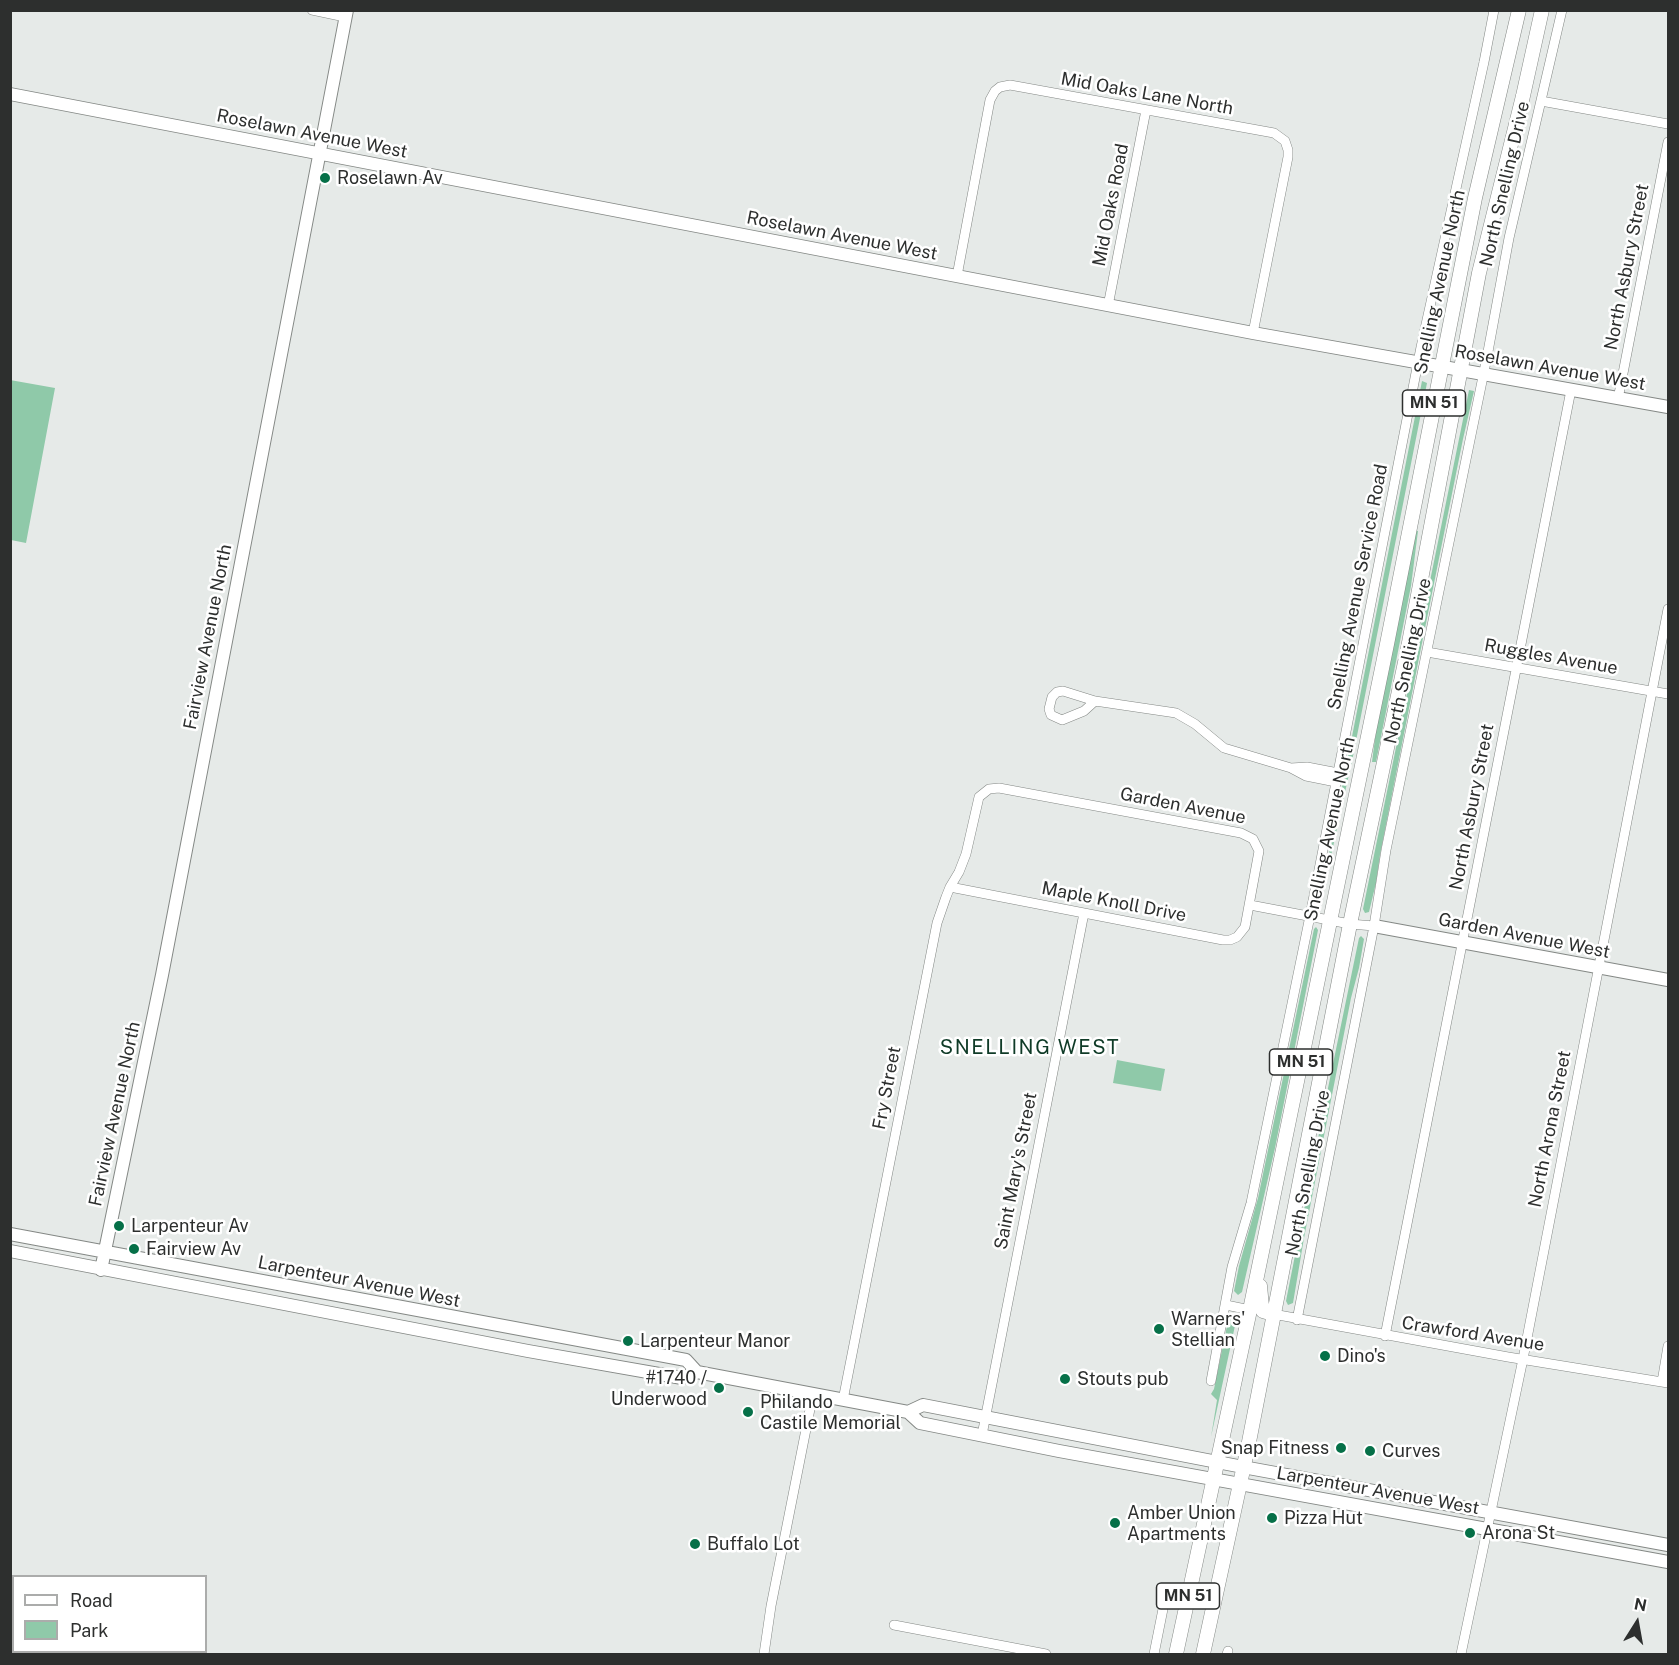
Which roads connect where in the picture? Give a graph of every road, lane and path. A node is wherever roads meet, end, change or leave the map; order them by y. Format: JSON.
{"nodes":[{"id":1,"x":312,"y":10,"type":"edge"},
{"id":2,"x":1494,"y":10,"type":"edge"},
{"id":3,"x":1519,"y":10,"type":"edge"},
{"id":4,"x":1542,"y":10,"type":"edge"},
{"id":5,"x":1562,"y":10,"type":"edge"},
{"id":6,"x":346,"y":14,"type":"edge"},
{"id":7,"x":10,"y":94,"type":"edge"},
{"id":8,"x":1541,"y":101,"type":"junction"},
{"id":9,"x":1146,"y":111,"type":"junction"},
{"id":10,"x":1668,"y":124,"type":"edge"},
{"id":11,"x":1668,"y":142,"type":"edge"},
{"id":12,"x":320,"y":153,"type":"junction"},
{"id":13,"x":957,"y":276,"type":"junction"},
{"id":14,"x":1108,"y":306,"type":"junction"},
{"id":15,"x":1253,"y":333,"type":"junction"},
{"id":16,"x":1419,"y":363,"type":"junction"},
{"id":17,"x":1441,"y":367,"type":"junction"},
{"id":18,"x":1461,"y":370,"type":"junction"},
{"id":19,"x":1484,"y":375,"type":"junction"},
{"id":20,"x":1571,"y":390,"type":"junction"},
{"id":21,"x":1618,"y":399,"type":"junction"},
{"id":22,"x":1668,"y":407,"type":"edge"},
{"id":23,"x":1668,"y":609,"type":"edge"},
{"id":24,"x":1427,"y":652,"type":"junction"},
{"id":25,"x":1516,"y":667,"type":"junction"},
{"id":26,"x":1652,"y":691,"type":"junction"},
{"id":27,"x":1668,"y":694,"type":"edge"},
{"id":28,"x":1095,"y":701,"type":"junction"},
{"id":29,"x":1337,"y":778,"type":"junction"},
{"id":30,"x":985,"y":790,"type":"joint"},
{"id":31,"x":950,"y":887,"type":"junction"},
{"id":32,"x":1250,"y":905,"type":"junction"},
{"id":33,"x":1084,"y":913,"type":"junction"},
{"id":34,"x":1310,"y":916,"type":"junction"},
{"id":35,"x":1330,"y":920,"type":"junction"},
{"id":36,"x":1350,"y":924,"type":"junction"},
{"id":37,"x":1374,"y":926,"type":"junction"},
{"id":38,"x":1462,"y":942,"type":"junction"},
{"id":39,"x":1598,"y":968,"type":"junction"},
{"id":40,"x":1668,"y":980,"type":"edge"},
{"id":41,"x":10,"y":1234,"type":"edge"},
{"id":42,"x":10,"y":1251,"type":"edge"},
{"id":43,"x":105,"y":1252,"type":"junction"},
{"id":44,"x":101,"y":1270,"type":"junction"},
{"id":45,"x":1258,"y":1272,"type":"junction"},
{"id":46,"x":1226,"y":1305,"type":"junction"},
{"id":47,"x":1250,"y":1310,"type":"junction"},
{"id":48,"x":417,"y":1311,"type":"junction"},
{"id":49,"x":1273,"y":1314,"type":"junction"},
{"id":50,"x":1297,"y":1320,"type":"junction"},
{"id":51,"x":414,"y":1329,"type":"junction"},
{"id":52,"x":1385,"y":1336,"type":"junction"},
{"id":53,"x":1668,"y":1346,"type":"edge"},
{"id":54,"x":1523,"y":1359,"type":"junction"},
{"id":55,"x":697,"y":1372,"type":"junction"},
{"id":56,"x":1211,"y":1381,"type":"dead end"},
{"id":57,"x":1665,"y":1382,"type":"edge"},
{"id":58,"x":813,"y":1394,"type":"junction"},
{"id":59,"x":843,"y":1400,"type":"junction"},
{"id":60,"x":908,"y":1412,"type":"junction"},
{"id":61,"x":985,"y":1417,"type":"junction"},
{"id":62,"x":982,"y":1435,"type":"junction"},
{"id":63,"x":1218,"y":1462,"type":"junction"},
{"id":64,"x":1243,"y":1467,"type":"junction"},
{"id":65,"x":1214,"y":1479,"type":"junction"},
{"id":66,"x":1238,"y":1484,"type":"junction"},
{"id":67,"x":1491,"y":1512,"type":"junction"},
{"id":68,"x":1488,"y":1528,"type":"junction"},
{"id":69,"x":1668,"y":1545,"type":"edge"},
{"id":70,"x":1668,"y":1562,"type":"edge"},
{"id":71,"x":1166,"y":1594,"type":"dead end"},
{"id":72,"x":894,"y":1625,"type":"dead end"},
{"id":73,"x":764,"y":1654,"type":"edge"},
{"id":74,"x":1046,"y":1654,"type":"edge"},
{"id":75,"x":1154,"y":1654,"type":"edge"},
{"id":76,"x":1176,"y":1654,"type":"edge"},
{"id":77,"x":1203,"y":1654,"type":"edge"},
{"id":78,"x":1461,"y":1654,"type":"edge"}],
"edges":[{"from":1,"to":6,"type":"street"},
{"from":2,"to":16,"type":"street","name":"Snelling Avenue Service Road"},
{"from":3,"to":17,"type":"main road","name":"Snelling Avenue North","number":"MN 51"},
{"from":4,"to":18,"type":"main road","name":"Snelling Avenue North","number":"MN 51"},
{"from":5,"to":8,"type":"street","name":"North Snelling Drive"},
{"from":6,"to":12,"type":"street","name":"Fairview Avenue North"},
{"from":7,"to":12,"type":"street","name":"Roselawn Avenue West"},
{"from":8,"to":10,"type":"street"},
{"from":8,"to":19,"type":"street","name":"North Snelling Drive"},
{"from":9,"to":13,"type":"street","name":"Mid Oaks Lane North"},
{"from":9,"to":14,"type":"street","name":"Mid Oaks Road"},
{"from":9,"to":15,"type":"street","name":"Mid Oaks Lane North"},
{"from":11,"to":21,"type":"street","name":"North Asbury Street"},
{"from":12,"to":13,"type":"street","name":"Roselawn Avenue West"},
{"from":12,"to":43,"type":"street","name":"Fairview Avenue North"},
{"from":13,"to":14,"type":"street","name":"Roselawn Avenue West"},
{"from":14,"to":15,"type":"street","name":"Roselawn Avenue West"},
{"from":15,"to":16,"type":"street","name":"Roselawn Avenue West"},
{"from":16,"to":17,"type":"street","name":"Roselawn Avenue West"},
{"from":16,"to":29,"type":"street","name":"Snelling Avenue Service Road"},
{"from":17,"to":18,"type":"street","name":"Roselawn Avenue West"},
{"from":17,"to":35,"type":"main road","name":"Snelling Avenue North","number":"MN 51"},
{"from":18,"to":19,"type":"street","name":"Roselawn Avenue West"},
{"from":18,"to":36,"type":"main road","name":"Snelling Avenue North","number":"MN 51"},
{"from":19,"to":20,"type":"street","name":"Roselawn Avenue West"},
{"from":19,"to":24,"type":"street","name":"North Snelling Drive"},
{"from":20,"to":21,"type":"street","name":"Roselawn Avenue West"},
{"from":20,"to":25,"type":"street","name":"North Asbury Street"},
{"from":21,"to":22,"type":"street","name":"Roselawn Avenue West"},
{"from":23,"to":26,"type":"street","name":"North Arona Street"},
{"from":24,"to":25,"type":"street","name":"Ruggles Avenue"},
{"from":24,"to":37,"type":"street","name":"North Snelling Drive"},
{"from":25,"to":26,"type":"street","name":"Ruggles Avenue"},
{"from":25,"to":38,"type":"street","name":"North Asbury Street"},
{"from":26,"to":27,"type":"street","name":"Ruggles Avenue"},
{"from":26,"to":39,"type":"street","name":"North Arona Street"},
{"from":28,"to":28,"type":"street"},
{"from":28,"to":29,"type":"street"},
{"from":29,"to":34,"type":"street","name":"Snelling Avenue Service Road"},
{"from":30,"to":31,"type":"street","name":"Fry Street"},
{"from":30,"to":32,"type":"street","name":"Garden Avenue"},
{"from":31,"to":33,"type":"street","name":"Maple Knoll Drive"},
{"from":31,"to":59,"type":"street","name":"Fry Street"},
{"from":32,"to":33,"type":"street","name":"Maple Knoll Drive"},
{"from":32,"to":34,"type":"street"},
{"from":33,"to":61,"type":"street","name":"Saint Mary's Street"},
{"from":34,"to":35,"type":"street"},
{"from":34,"to":46,"type":"street","name":"Snelling Avenue Service Road"},
{"from":35,"to":36,"type":"street"},
{"from":35,"to":45,"type":"main road","name":"Snelling Avenue North","number":"MN 51"},
{"from":36,"to":37,"type":"street"},
{"from":36,"to":49,"type":"main road","name":"Snelling Avenue North","number":"MN 51"},
{"from":37,"to":38,"type":"street","name":"Garden Avenue West"},
{"from":37,"to":50,"type":"street","name":"North Snelling Drive"},
{"from":38,"to":39,"type":"street","name":"Garden Avenue West"},
{"from":38,"to":52,"type":"street","name":"North Asbury Street"},
{"from":39,"to":40,"type":"street","name":"Garden Avenue West"},
{"from":39,"to":54,"type":"street","name":"North Arona Street"},
{"from":41,"to":43,"type":"street","name":"Larpenteur Avenue West"},
{"from":42,"to":44,"type":"street","name":"Larpenteur Avenue West"},
{"from":43,"to":44,"type":"street","name":"Fairview Avenue North"},
{"from":43,"to":48,"type":"street","name":"Larpenteur Avenue West"},
{"from":44,"to":51,"type":"street","name":"Larpenteur Avenue West"},
{"from":45,"to":47,"type":"main road","name":"Snelling Avenue North","number":"MN 51"},
{"from":45,"to":49,"type":"main road"},
{"from":46,"to":47,"type":"street"},
{"from":46,"to":56,"type":"street","name":"Snelling Avenue Service Road"},
{"from":47,"to":63,"type":"main road","name":"Snelling Avenue North","number":"MN 51"},
{"from":48,"to":51,"type":"street"},
{"from":48,"to":55,"type":"street","name":"Larpenteur Avenue West"},
{"from":49,"to":50,"type":"street","name":"Crawford Avenue"},
{"from":49,"to":64,"type":"main road","name":"Snelling Avenue North","number":"MN 51"},
{"from":50,"to":52,"type":"street","name":"Crawford Avenue"},
{"from":51,"to":55,"type":"street","name":"Larpenteur Avenue West"},
{"from":52,"to":54,"type":"street","name":"Crawford Avenue"},
{"from":53,"to":57,"type":"street"},
{"from":54,"to":57,"type":"street","name":"Crawford Avenue"},
{"from":54,"to":67,"type":"street","name":"North Arona Street"},
{"from":55,"to":58,"type":"street","name":"Larpenteur Avenue West"},
{"from":58,"to":59,"type":"street","name":"Larpenteur Avenue West"},
{"from":58,"to":73,"type":"street"},
{"from":59,"to":60,"type":"street","name":"Larpenteur Avenue West"},
{"from":60,"to":61,"type":"street","name":"Larpenteur Avenue West"},
{"from":60,"to":62,"type":"street","name":"Larpenteur Avenue West"},
{"from":61,"to":62,"type":"street","name":"Saint Mary's Street"},
{"from":61,"to":63,"type":"street","name":"Larpenteur Avenue West"},
{"from":62,"to":65,"type":"street","name":"Larpenteur Avenue West"},
{"from":63,"to":64,"type":"street","name":"Larpenteur Avenue West"},
{"from":63,"to":65,"type":"main road","name":"Snelling Avenue North","number":"MN 51"},
{"from":64,"to":66,"type":"main road","name":"Snelling Avenue North","number":"MN 51"},
{"from":64,"to":67,"type":"street","name":"Larpenteur Avenue West"},
{"from":65,"to":66,"type":"street","name":"Larpenteur Avenue West"},
{"from":65,"to":76,"type":"main road","name":"Snelling Avenue North","number":"MN 51"},
{"from":66,"to":68,"type":"street","name":"Larpenteur Avenue West"},
{"from":66,"to":77,"type":"main road","name":"Snelling Avenue North","number":"MN 51"},
{"from":67,"to":68,"type":"street","name":"North Arona Street"},
{"from":67,"to":69,"type":"street","name":"Larpenteur Avenue West"},
{"from":68,"to":70,"type":"street","name":"Larpenteur Avenue West"},
{"from":68,"to":78,"type":"street","name":"North Arona Street"},
{"from":71,"to":75,"type":"street"},
{"from":72,"to":74,"type":"street"}]}
